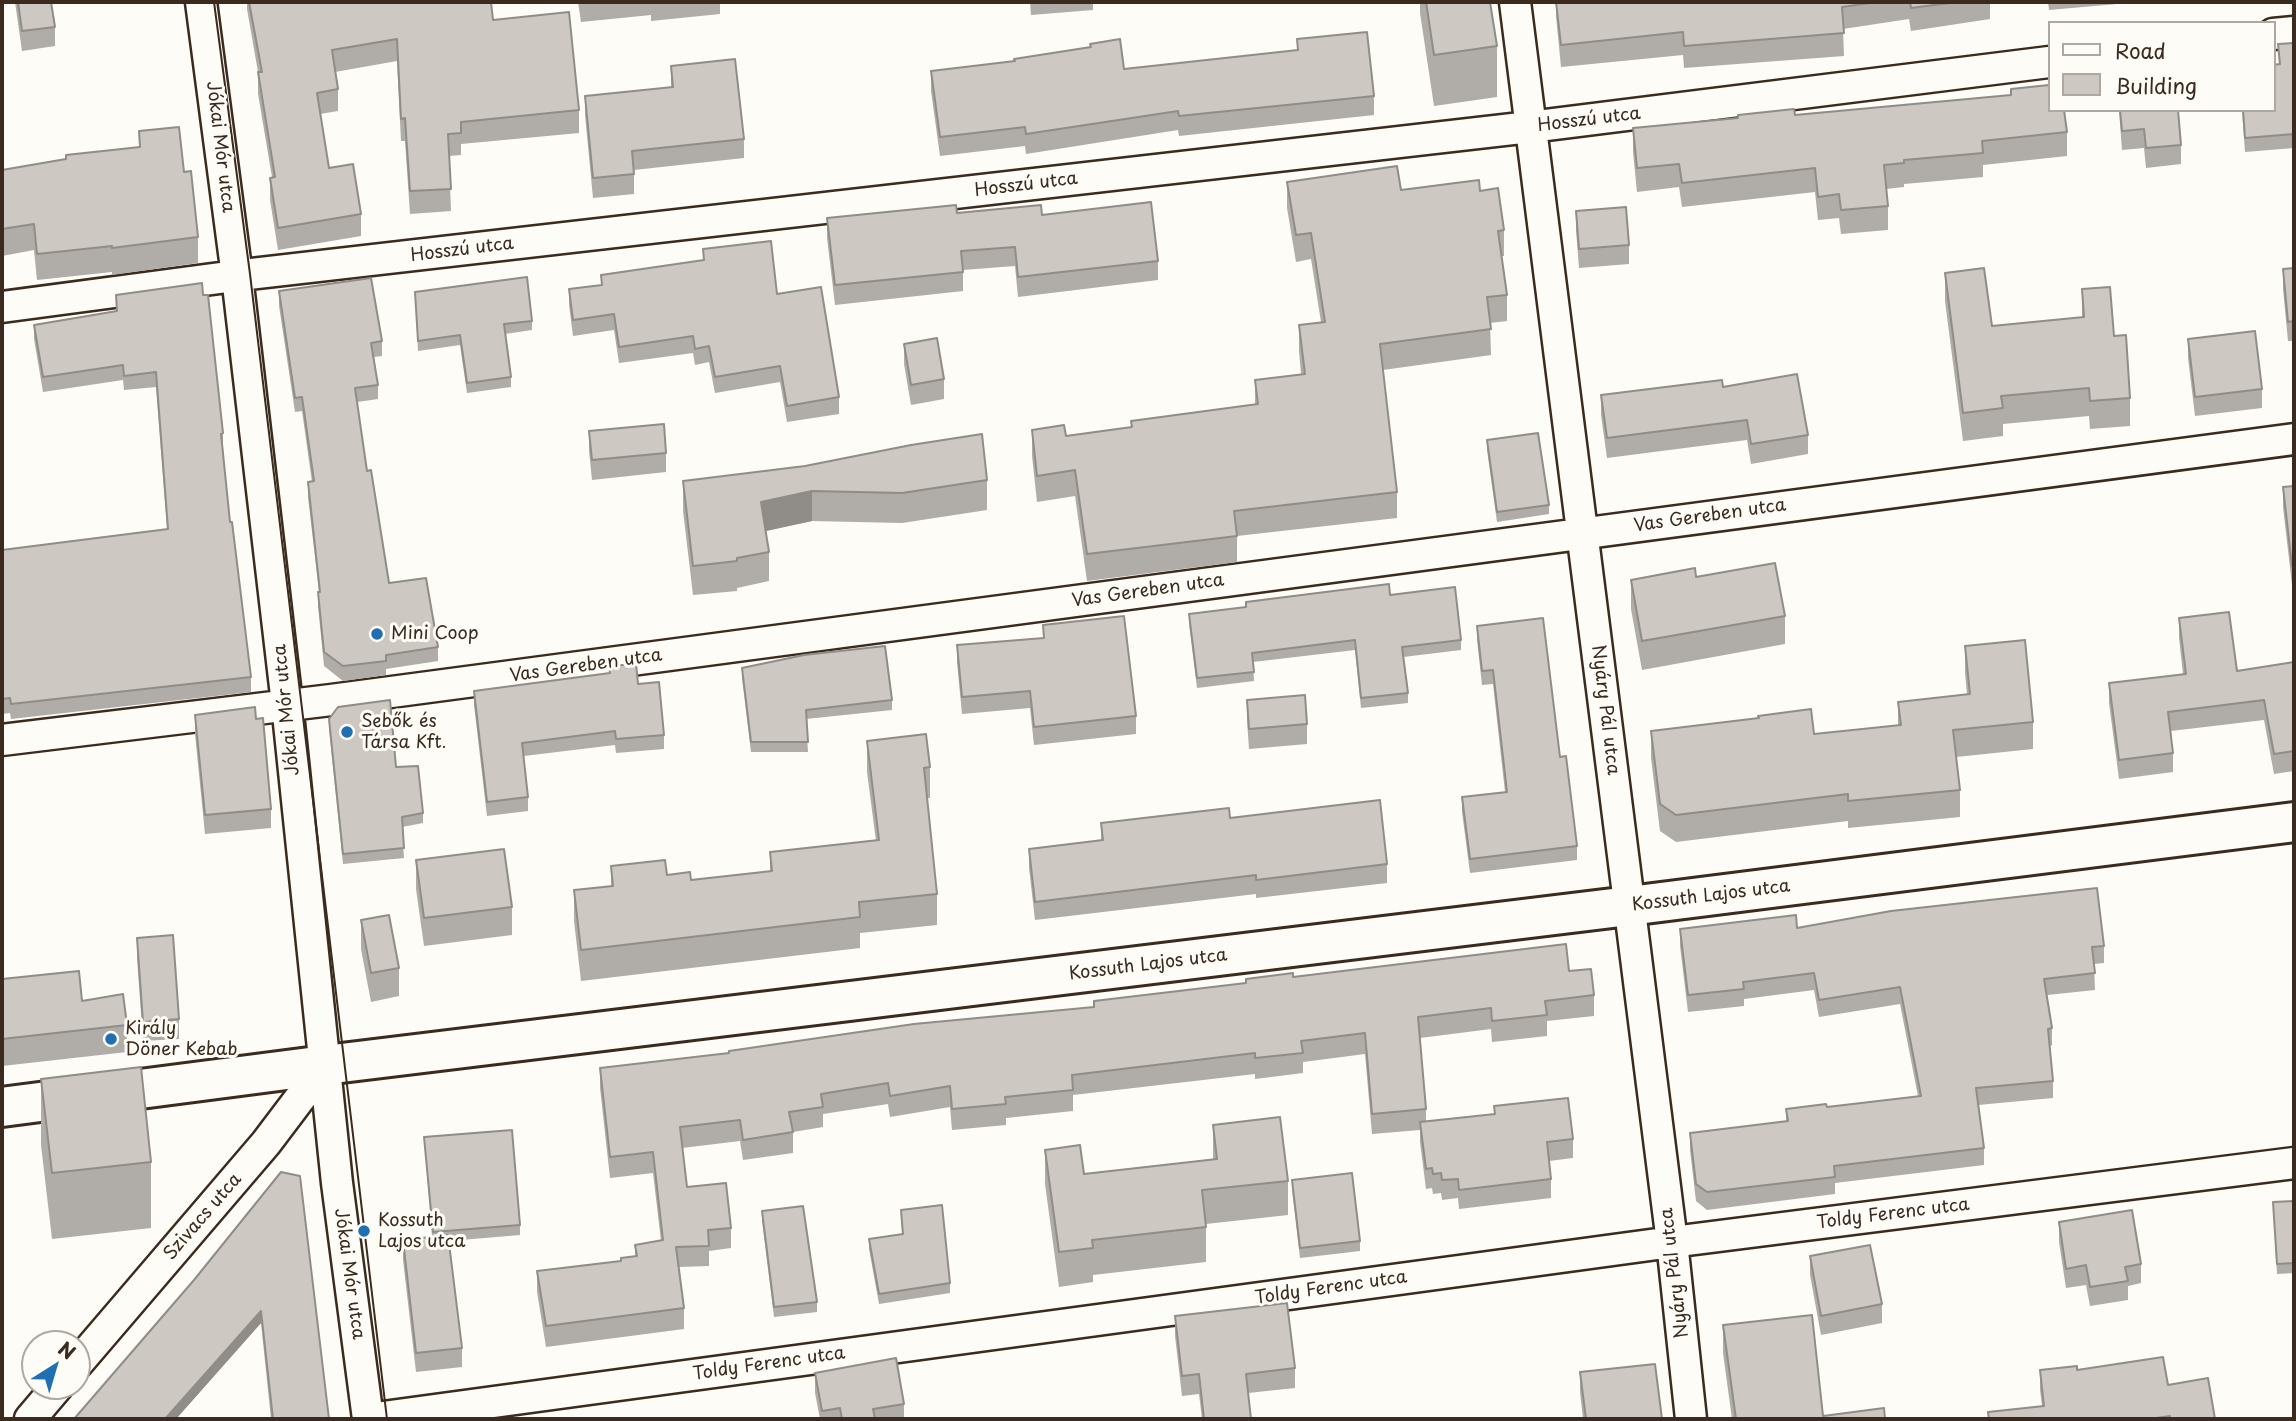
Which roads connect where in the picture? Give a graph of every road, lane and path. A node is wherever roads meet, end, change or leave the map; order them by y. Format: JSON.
{"nodes":[{"id":1,"x":201,"y":2,"type":"edge"},
{"id":2,"x":1515,"y":2,"type":"edge"},
{"id":3,"x":2294,"y":32,"type":"edge"},
{"id":4,"x":2275,"y":34,"type":"edge"},
{"id":5,"x":2048,"y":62,"type":"edge"},
{"id":6,"x":1530,"y":127,"type":"junction"},
{"id":7,"x":237,"y":276,"type":"junction"},
{"id":8,"x":2,"y":307,"type":"edge"},
{"id":9,"x":2294,"y":439,"type":"edge"},
{"id":10,"x":1582,"y":533,"type":"junction"},
{"id":11,"x":287,"y":704,"type":"junction"},
{"id":12,"x":2,"y":740,"type":"edge"},
{"id":13,"x":2294,"y":822,"type":"edge"},
{"id":14,"x":1629,"y":906,"type":"junction"},
{"id":15,"x":324,"y":1065,"type":"junction"},
{"id":16,"x":2,"y":1107,"type":"edge"},
{"id":17,"x":2294,"y":1163,"type":"edge"},
{"id":18,"x":1672,"y":1242,"type":"junction"},
{"id":19,"x":91,"y":1348,"type":"edge"},
{"id":20,"x":46,"y":1400,"type":"edge"},
{"id":21,"x":30,"y":1419,"type":"edge"},
{"id":22,"x":368,"y":1419,"type":"edge"},
{"id":23,"x":1691,"y":1419,"type":"edge"}],
"edges":[{"from":1,"to":7,"type":"street","name":"Jókai Mór utca"},
{"from":2,"to":6,"type":"street","name":"Nyáry Pál utca"},
{"from":3,"to":4,"type":"street"},
{"from":5,"to":6,"type":"street","name":"Hosszú utca"},
{"from":6,"to":7,"type":"street","name":"Hosszú utca"},
{"from":6,"to":10,"type":"street","name":"Nyáry Pál utca"},
{"from":7,"to":8,"type":"street","name":"Hosszú utca"},
{"from":7,"to":11,"type":"street","name":"Jókai Mór utca"},
{"from":9,"to":10,"type":"street","name":"Vas Gereben utca"},
{"from":10,"to":11,"type":"street","name":"Vas Gereben utca"},
{"from":10,"to":14,"type":"street","name":"Nyáry Pál utca"},
{"from":11,"to":12,"type":"street","name":"Vas Gereben utca"},
{"from":11,"to":15,"type":"street","name":"Jókai Mór utca"},
{"from":13,"to":14,"type":"street","name":"Kossuth Lajos utca"},
{"from":14,"to":15,"type":"street","name":"Kossuth Lajos utca"},
{"from":14,"to":18,"type":"street","name":"Nyáry Pál utca"},
{"from":15,"to":16,"type":"street","name":"Kossuth Lajos utca"},
{"from":15,"to":19,"type":"street","name":"Szivacs utca"},
{"from":15,"to":22,"type":"street","name":"Jókai Mór utca"},
{"from":17,"to":18,"type":"street","name":"Toldy Ferenc utca"},
{"from":18,"to":22,"type":"street","name":"Toldy Ferenc utca"},
{"from":18,"to":23,"type":"street","name":"Nyáry Pál utca"},
{"from":20,"to":21,"type":"street"}]}
